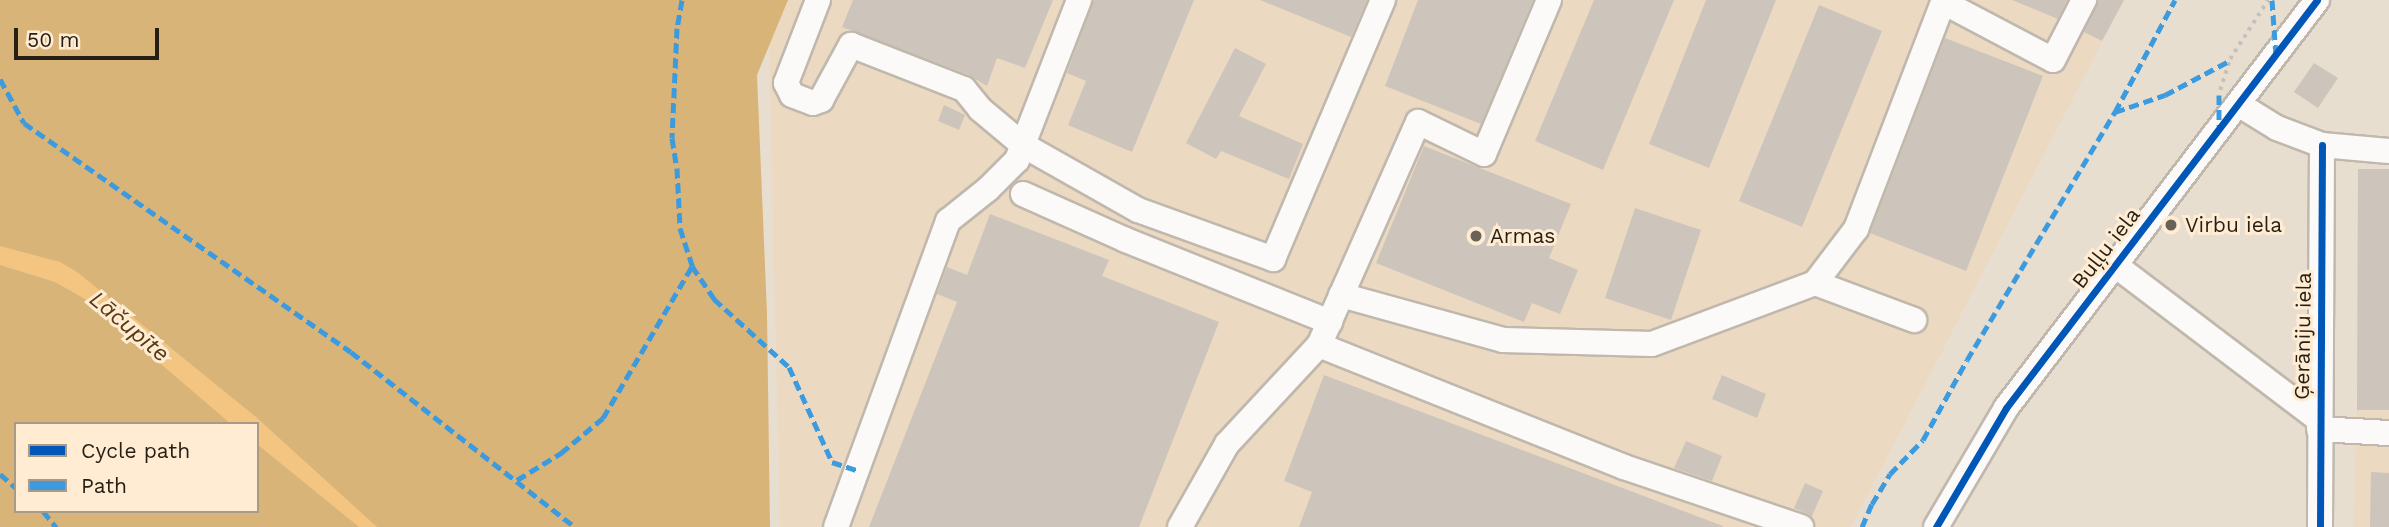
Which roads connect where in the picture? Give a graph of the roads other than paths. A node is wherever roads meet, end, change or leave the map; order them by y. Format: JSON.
{"nodes":[{"id":1,"x":818,"y":0,"type":"edge"},
{"id":2,"x":1079,"y":0,"type":"edge"},
{"id":3,"x":1383,"y":0,"type":"edge"},
{"id":4,"x":1549,"y":0,"type":"edge"},
{"id":5,"x":2084,"y":0,"type":"edge"},
{"id":6,"x":2317,"y":0,"type":"edge"},
{"id":7,"x":1944,"y":1,"type":"edge"},
{"id":8,"x":2229,"y":99,"type":"junction"},
{"id":9,"x":1023,"y":145,"type":"junction"},
{"id":10,"x":2322,"y":145,"type":"junction"},
{"id":11,"x":2389,"y":150,"type":"edge"},
{"id":12,"x":1023,"y":194,"type":"dead end"},
{"id":13,"x":2115,"y":265,"type":"junction"},
{"id":14,"x":1815,"y":283,"type":"junction"},
{"id":15,"x":1341,"y":295,"type":"junction"},
{"id":16,"x":1914,"y":320,"type":"dead end"},
{"id":17,"x":1330,"y":322,"type":"junction"},
{"id":18,"x":1319,"y":345,"type":"junction"},
{"id":19,"x":2319,"y":424,"type":"junction"},
{"id":20,"x":2389,"y":433,"type":"edge"},
{"id":21,"x":1789,"y":525,"type":"edge"},
{"id":22,"x":836,"y":527,"type":"edge"},
{"id":23,"x":1180,"y":527,"type":"edge"},
{"id":24,"x":1936,"y":527,"type":"edge"},
{"id":25,"x":2320,"y":527,"type":"edge"}],
"edges":[{"from":1,"to":9,"type":"street"},
{"from":2,"to":9,"type":"street"},
{"from":3,"to":9,"type":"street"},
{"from":4,"to":15,"type":"street"},
{"from":5,"to":7,"type":"street"},
{"from":6,"to":8,"type":"street","name":"Buļļu iela"},
{"from":7,"to":14,"type":"street"},
{"from":8,"to":10,"type":"street"},
{"from":8,"to":13,"type":"street","name":"Buļļu iela"},
{"from":9,"to":22,"type":"street"},
{"from":10,"to":11,"type":"street"},
{"from":10,"to":19,"type":"street","name":"Ģerāniju iela"},
{"from":12,"to":17,"type":"street"},
{"from":13,"to":19,"type":"street"},
{"from":13,"to":24,"type":"street","name":"Buļļu iela"},
{"from":14,"to":15,"type":"street"},
{"from":14,"to":16,"type":"street"},
{"from":15,"to":17,"type":"street"},
{"from":17,"to":18,"type":"street"},
{"from":18,"to":21,"type":"street"},
{"from":18,"to":23,"type":"street"},
{"from":19,"to":20,"type":"street"},
{"from":19,"to":25,"type":"street","name":"Ģerāniju iela"}]}
